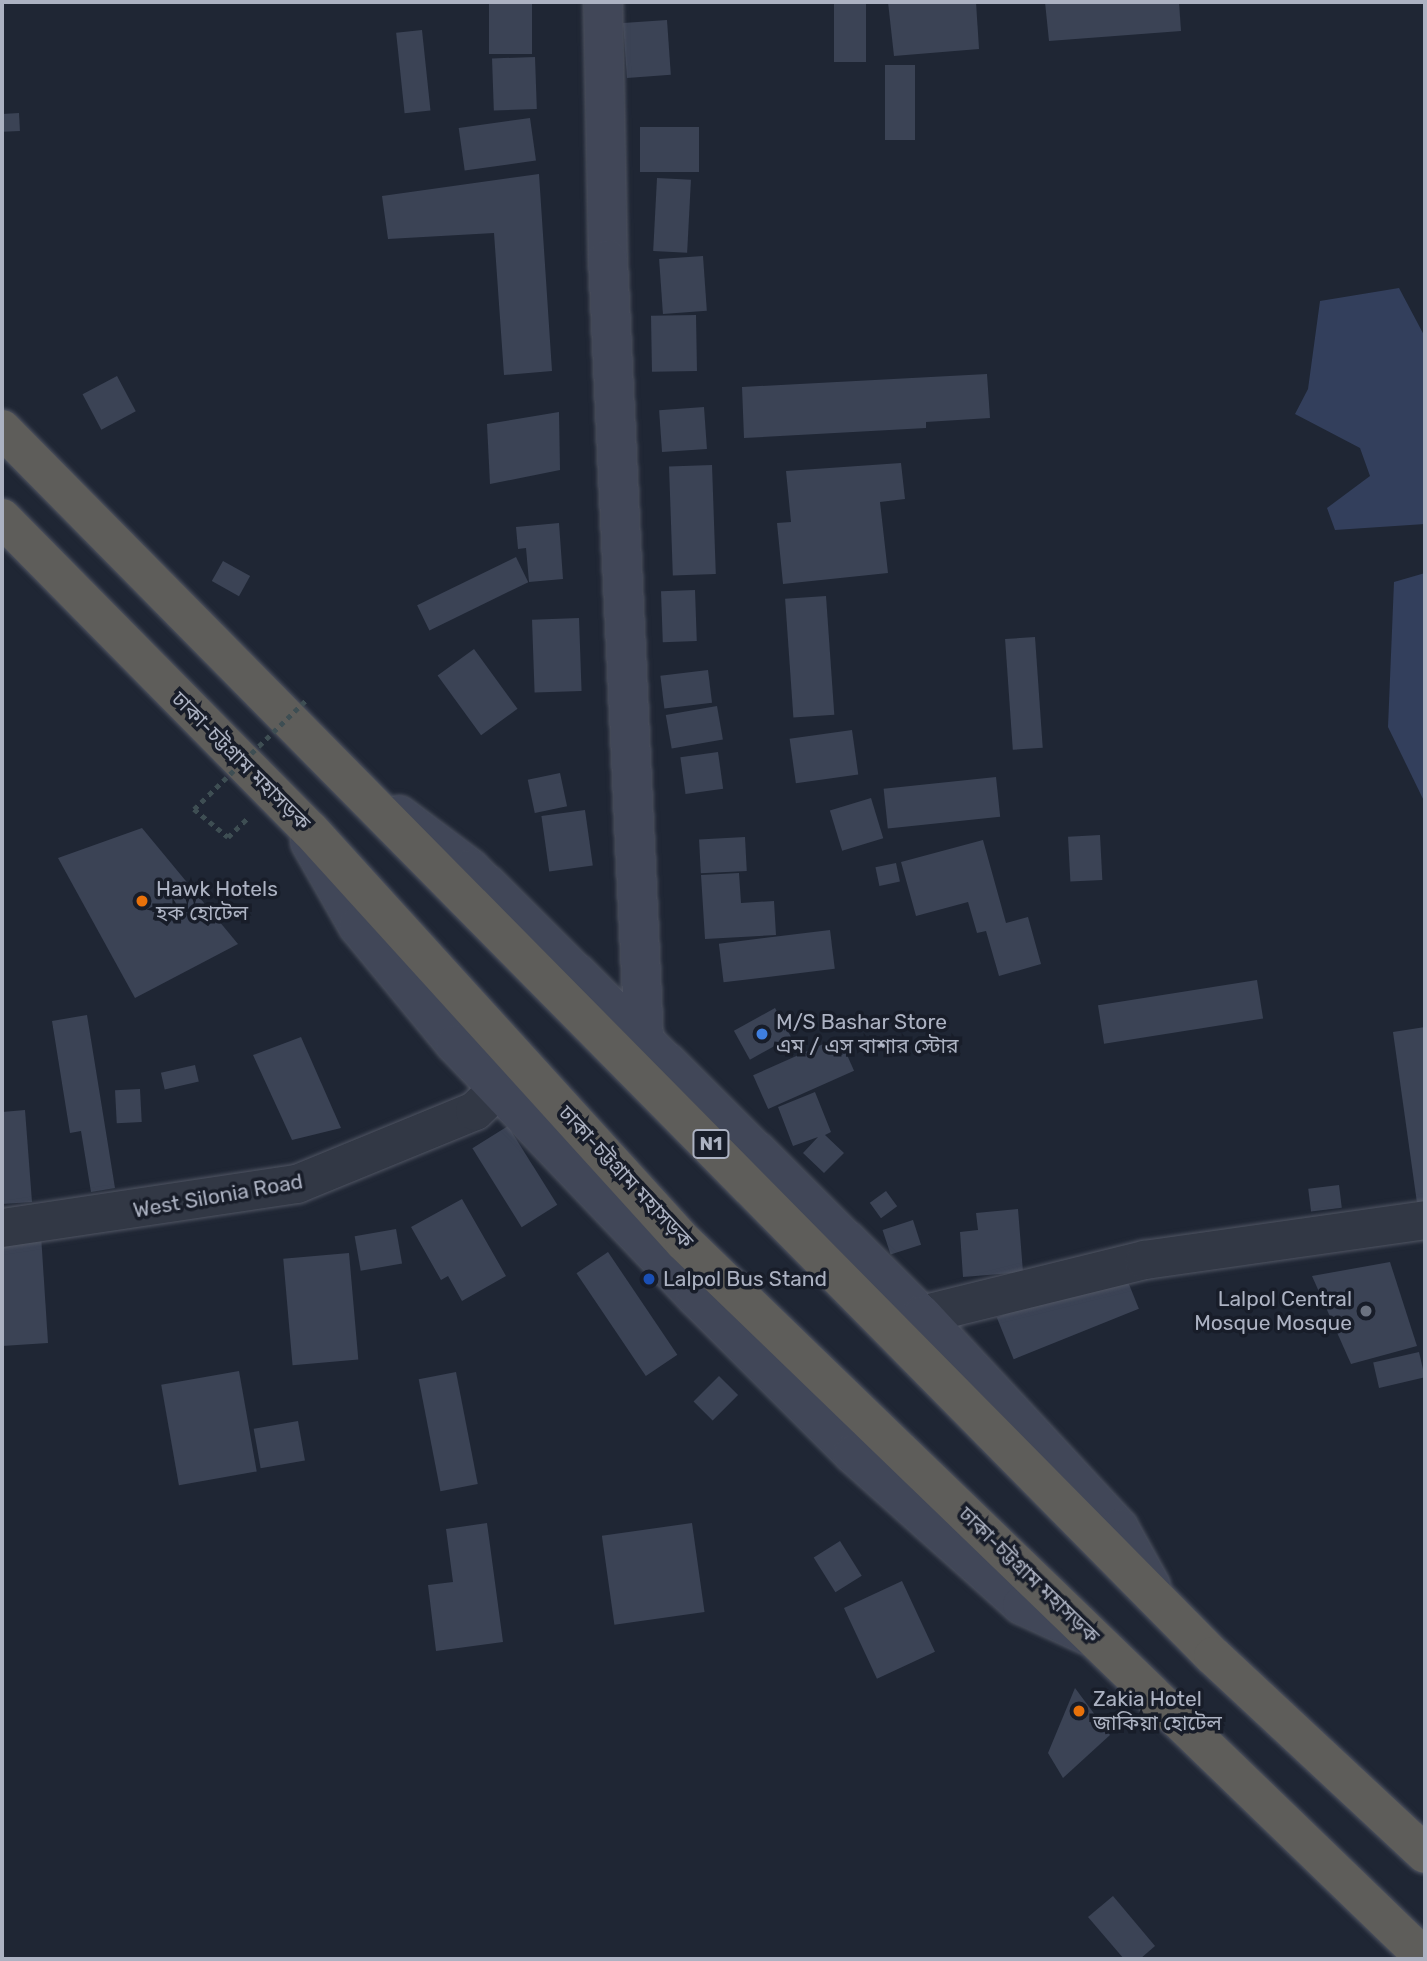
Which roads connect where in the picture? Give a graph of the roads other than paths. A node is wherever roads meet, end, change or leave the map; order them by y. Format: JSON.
{"nodes":[{"id":1,"x":603,"y":2,"type":"edge"},
{"id":2,"x":2,"y":429,"type":"edge"},
{"id":3,"x":2,"y":518,"type":"edge"},
{"id":4,"x":351,"y":779,"type":"junction"},
{"id":5,"x":284,"y":804,"type":"junction"},
{"id":6,"x":638,"y":916,"type":"junction"},
{"id":7,"x":570,"y":965,"type":"junction"},
{"id":8,"x":644,"y":1039,"type":"junction"},
{"id":9,"x":498,"y":1089,"type":"junction"},
{"id":10,"x":1425,"y":1220,"type":"edge"},
{"id":11,"x":2,"y":1228,"type":"edge"},
{"id":12,"x":922,"y":1315,"type":"junction"},
{"id":13,"x":1159,"y":1600,"type":"junction"},
{"id":14,"x":1095,"y":1639,"type":"junction"},
{"id":15,"x":1425,"y":1854,"type":"edge"},
{"id":16,"x":1425,"y":1958,"type":"edge"}],
"edges":[{"from":1,"to":6,"type":"main road"},
{"from":2,"to":4,"type":"highway","number":"N1"},
{"from":3,"to":5,"type":"highway","name":"ঢাকা-চট্টগ্রাম মহাসড়ক"},
{"from":4,"to":7,"type":"main road"},
{"from":4,"to":13,"type":"highway","number":"N1"},
{"from":5,"to":9,"type":"main road"},
{"from":5,"to":14,"type":"highway","name":"ঢাকা-চট্টগ্রাম মহাসড়ক"},
{"from":6,"to":7,"type":"main road"},
{"from":6,"to":8,"type":"main road"},
{"from":7,"to":8,"type":"main road"},
{"from":8,"to":12,"type":"main road"},
{"from":9,"to":11,"type":"street","name":"West Silonia Road"},
{"from":9,"to":14,"type":"main road"},
{"from":10,"to":12,"type":"street"},
{"from":12,"to":13,"type":"main road"},
{"from":13,"to":15,"type":"highway","number":"N1"},
{"from":14,"to":16,"type":"highway","name":"ঢাকা-চট্টগ্রাম মহাসড়ক"}]}
